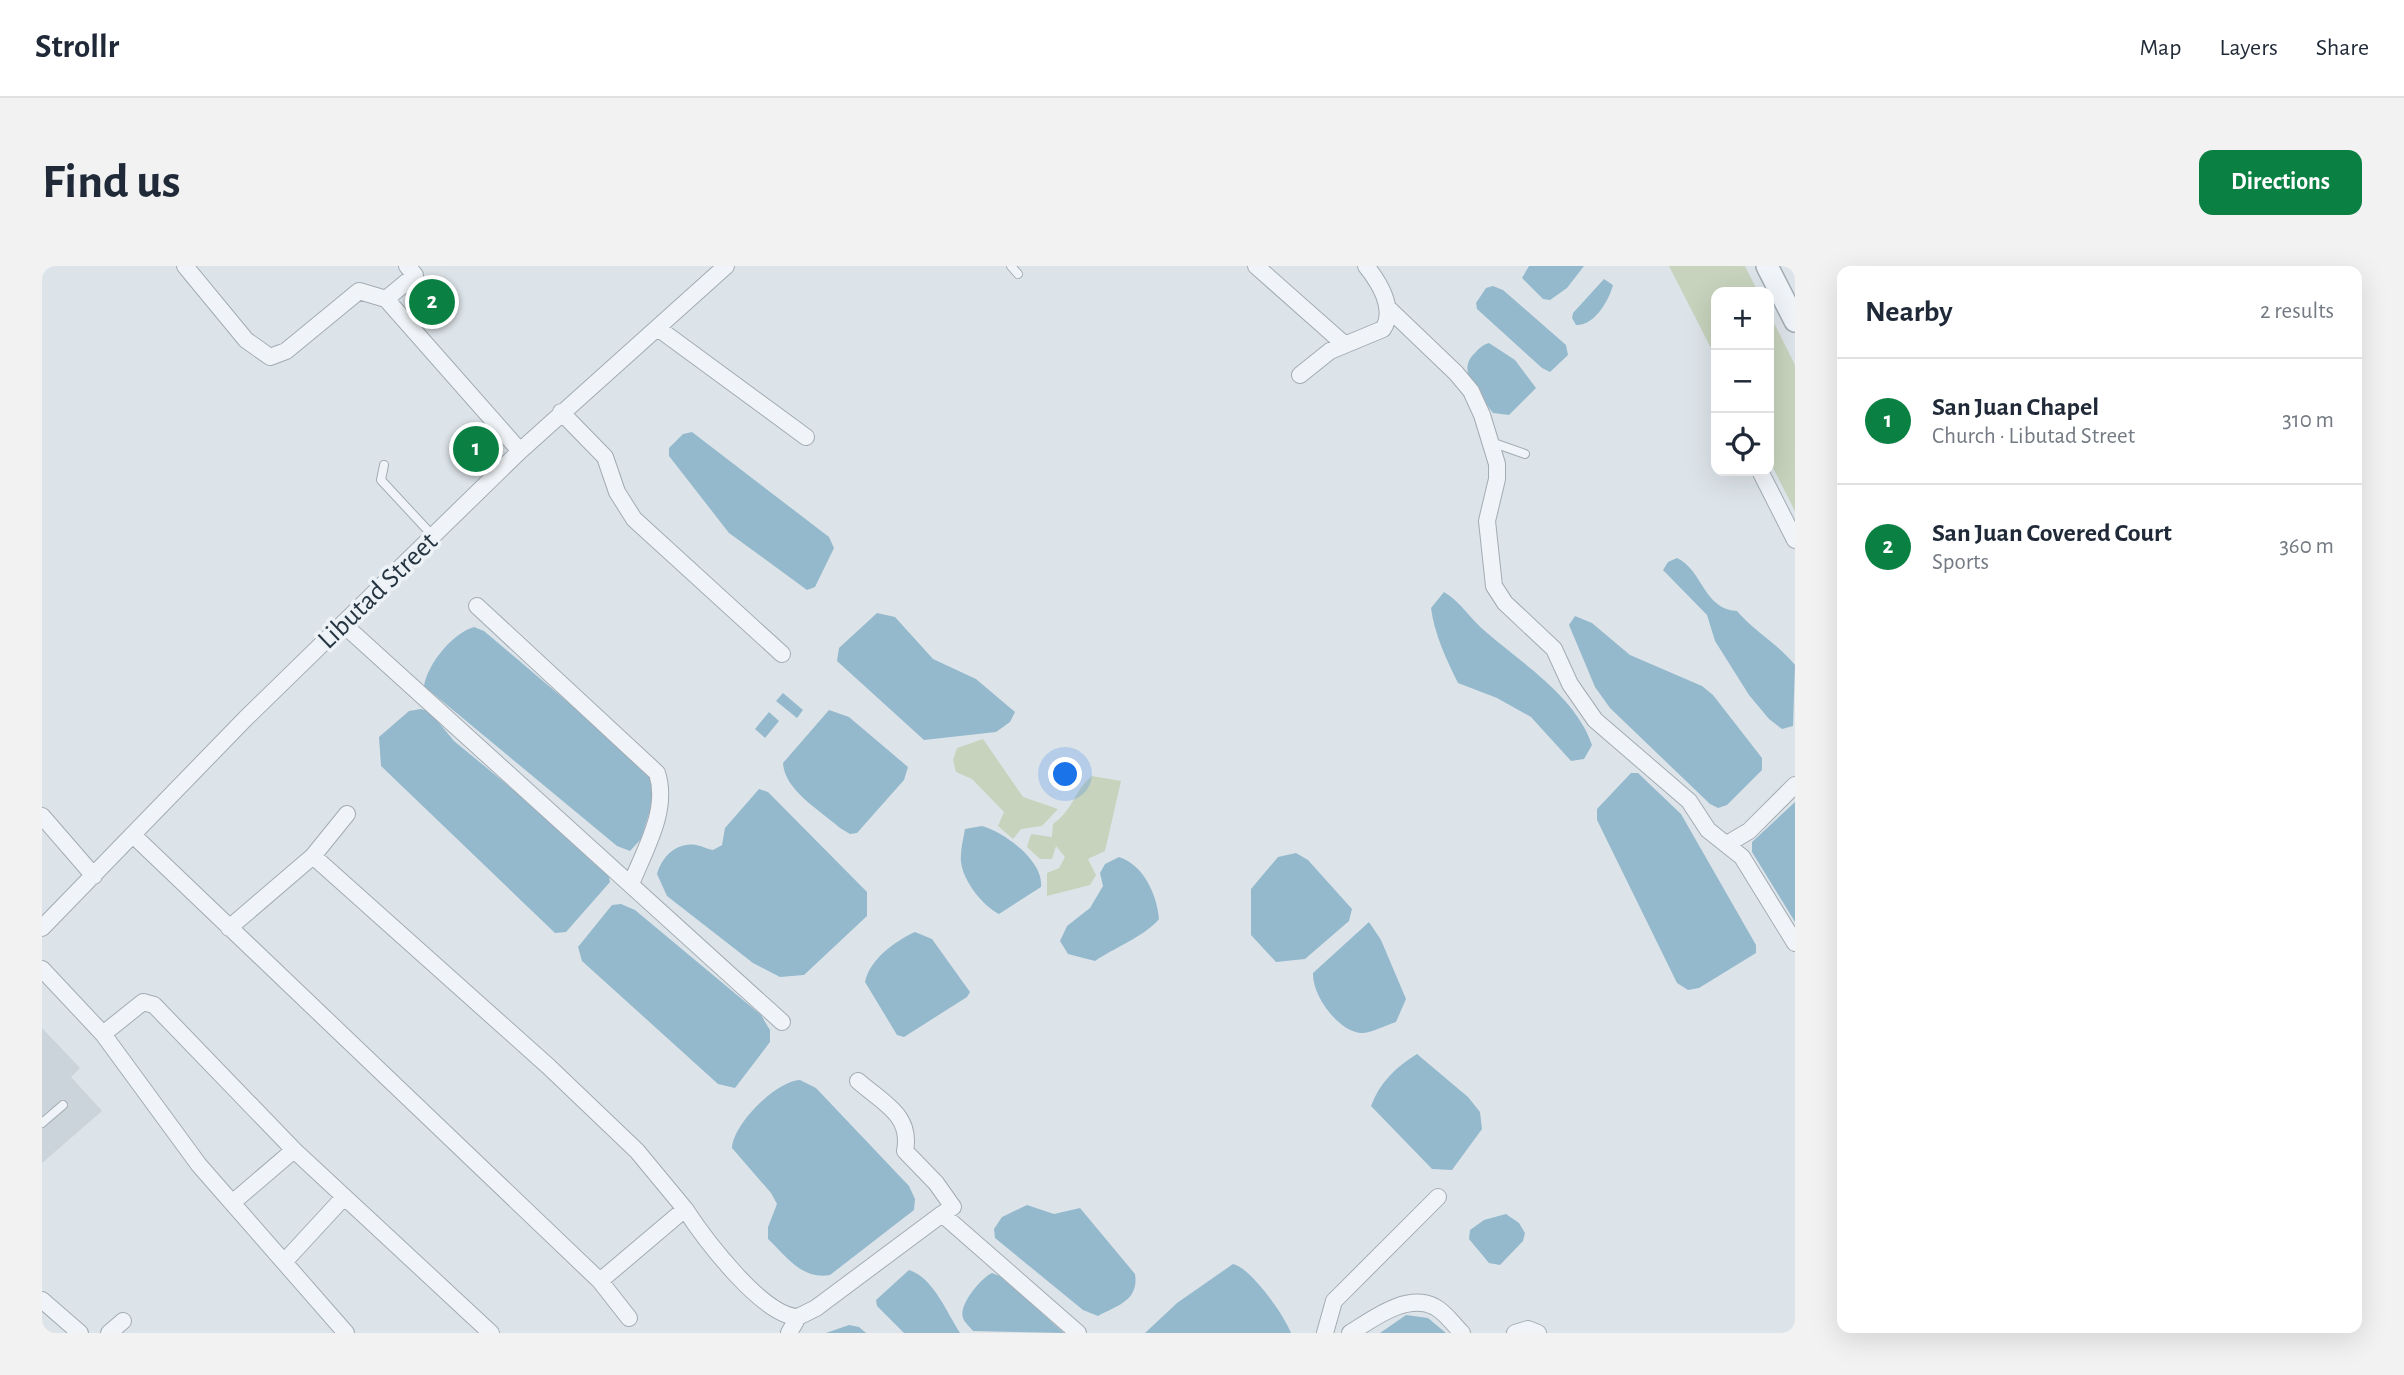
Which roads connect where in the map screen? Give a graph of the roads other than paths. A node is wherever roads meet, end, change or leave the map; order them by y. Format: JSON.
{"nodes":[{"id":1,"x":185,"y":266,"type":"edge"},
{"id":2,"x":407,"y":266,"type":"edge"},
{"id":3,"x":726,"y":266,"type":"edge"},
{"id":4,"x":1011,"y":266,"type":"edge"},
{"id":5,"x":1256,"y":266,"type":"edge"},
{"id":6,"x":1366,"y":266,"type":"edge"},
{"id":7,"x":1767,"y":266,"type":"edge"},
{"id":8,"x":1018,"y":274,"type":"dead end"},
{"id":9,"x":386,"y":299,"type":"junction"},
{"id":10,"x":1387,"y":307,"type":"junction"},
{"id":11,"x":1795,"y":321,"type":"edge"},
{"id":12,"x":659,"y":329,"type":"junction"},
{"id":13,"x":1344,"y":344,"type":"junction"},
{"id":14,"x":1300,"y":375,"type":"dead end"},
{"id":15,"x":561,"y":412,"type":"junction"},
{"id":16,"x":806,"y":437,"type":"dead end"},
{"id":17,"x":1491,"y":442,"type":"junction"},
{"id":18,"x":520,"y":451,"type":"junction"},
{"id":19,"x":1525,"y":454,"type":"dead end"},
{"id":20,"x":384,"y":465,"type":"dead end"},
{"id":21,"x":1762,"y":476,"type":"edge"},
{"id":22,"x":434,"y":537,"type":"junction"},
{"id":23,"x":1795,"y":540,"type":"edge"},
{"id":24,"x":477,"y":606,"type":"dead end"},
{"id":25,"x":343,"y":624,"type":"junction"},
{"id":26,"x":782,"y":654,"type":"dead end"},
{"id":27,"x":1795,"y":785,"type":"edge"},
{"id":28,"x":347,"y":814,"type":"dead end"},
{"id":29,"x":42,"y":816,"type":"edge"},
{"id":30,"x":133,"y":835,"type":"junction"},
{"id":31,"x":1727,"y":844,"type":"junction"},
{"id":32,"x":313,"y":856,"type":"junction"},
{"id":33,"x":94,"y":876,"type":"junction"},
{"id":34,"x":631,"y":884,"type":"junction"},
{"id":35,"x":42,"y":928,"type":"edge"},
{"id":36,"x":229,"y":928,"type":"junction"},
{"id":37,"x":1795,"y":943,"type":"edge"},
{"id":38,"x":42,"y":969,"type":"edge"},
{"id":39,"x":782,"y":1022,"type":"dead end"},
{"id":40,"x":103,"y":1034,"type":"junction"},
{"id":41,"x":858,"y":1081,"type":"dead end"},
{"id":42,"x":63,"y":1105,"type":"dead end"},
{"id":43,"x":42,"y":1123,"type":"edge"},
{"id":44,"x":294,"y":1150,"type":"junction"},
{"id":45,"x":344,"y":1197,"type":"junction"},
{"id":46,"x":1438,"y":1197,"type":"dead end"},
{"id":47,"x":232,"y":1203,"type":"junction"},
{"id":48,"x":685,"y":1209,"type":"junction"},
{"id":49,"x":942,"y":1214,"type":"junction"},
{"id":50,"x":285,"y":1261,"type":"junction"},
{"id":51,"x":600,"y":1281,"type":"junction"},
{"id":52,"x":42,"y":1300,"type":"edge"},
{"id":53,"x":798,"y":1317,"type":"junction"},
{"id":54,"x":629,"y":1318,"type":"dead end"},
{"id":55,"x":123,"y":1321,"type":"dead end"},
{"id":56,"x":343,"y":1332,"type":"edge"},
{"id":57,"x":487,"y":1332,"type":"edge"},
{"id":58,"x":80,"y":1333,"type":"edge"},
{"id":59,"x":109,"y":1333,"type":"edge"},
{"id":60,"x":789,"y":1333,"type":"edge"},
{"id":61,"x":1078,"y":1333,"type":"edge"},
{"id":62,"x":1325,"y":1333,"type":"edge"},
{"id":63,"x":1350,"y":1333,"type":"edge"},
{"id":64,"x":1462,"y":1333,"type":"edge"},
{"id":65,"x":1515,"y":1333,"type":"edge"},
{"id":66,"x":1538,"y":1333,"type":"edge"}],
"edges":[{"from":1,"to":9,"type":"street"},
{"from":2,"to":9,"type":"street"},
{"from":3,"to":12,"type":"street","name":"Libutad Street"},
{"from":4,"to":8,"type":"lane"},
{"from":5,"to":13,"type":"street"},
{"from":6,"to":10,"type":"street"},
{"from":7,"to":11,"type":"street"},
{"from":9,"to":18,"type":"street"},
{"from":10,"to":13,"type":"street"},
{"from":10,"to":17,"type":"street"},
{"from":12,"to":15,"type":"street","name":"Libutad Street"},
{"from":12,"to":16,"type":"street"},
{"from":13,"to":14,"type":"street"},
{"from":15,"to":18,"type":"street","name":"Libutad Street"},
{"from":15,"to":26,"type":"street"},
{"from":17,"to":19,"type":"lane"},
{"from":17,"to":31,"type":"street"},
{"from":18,"to":22,"type":"street","name":"Libutad Street"},
{"from":20,"to":22,"type":"lane"},
{"from":21,"to":23,"type":"street"},
{"from":22,"to":25,"type":"street","name":"Libutad Street"},
{"from":24,"to":34,"type":"street"},
{"from":25,"to":30,"type":"street","name":"Libutad Street"},
{"from":25,"to":34,"type":"street"},
{"from":27,"to":31,"type":"street"},
{"from":28,"to":32,"type":"street"},
{"from":29,"to":33,"type":"street"},
{"from":30,"to":33,"type":"street","name":"Libutad Street"},
{"from":30,"to":36,"type":"street"},
{"from":31,"to":37,"type":"street"},
{"from":32,"to":36,"type":"street"},
{"from":32,"to":48,"type":"street"},
{"from":33,"to":35,"type":"street","name":"Libutad Street"},
{"from":34,"to":39,"type":"street"},
{"from":36,"to":51,"type":"street"},
{"from":38,"to":40,"type":"street"},
{"from":40,"to":44,"type":"street"},
{"from":40,"to":47,"type":"street"},
{"from":41,"to":49,"type":"street"},
{"from":42,"to":43,"type":"lane"},
{"from":44,"to":45,"type":"street"},
{"from":44,"to":47,"type":"street"},
{"from":45,"to":50,"type":"street"},
{"from":45,"to":57,"type":"street"},
{"from":46,"to":62,"type":"street"},
{"from":47,"to":50,"type":"street"},
{"from":48,"to":51,"type":"street"},
{"from":48,"to":53,"type":"street"},
{"from":49,"to":53,"type":"street"},
{"from":49,"to":61,"type":"street"},
{"from":50,"to":56,"type":"street"},
{"from":51,"to":54,"type":"street"},
{"from":52,"to":58,"type":"street"},
{"from":53,"to":60,"type":"street"},
{"from":55,"to":59,"type":"street"},
{"from":63,"to":64,"type":"street"},
{"from":65,"to":66,"type":"street"}]}
